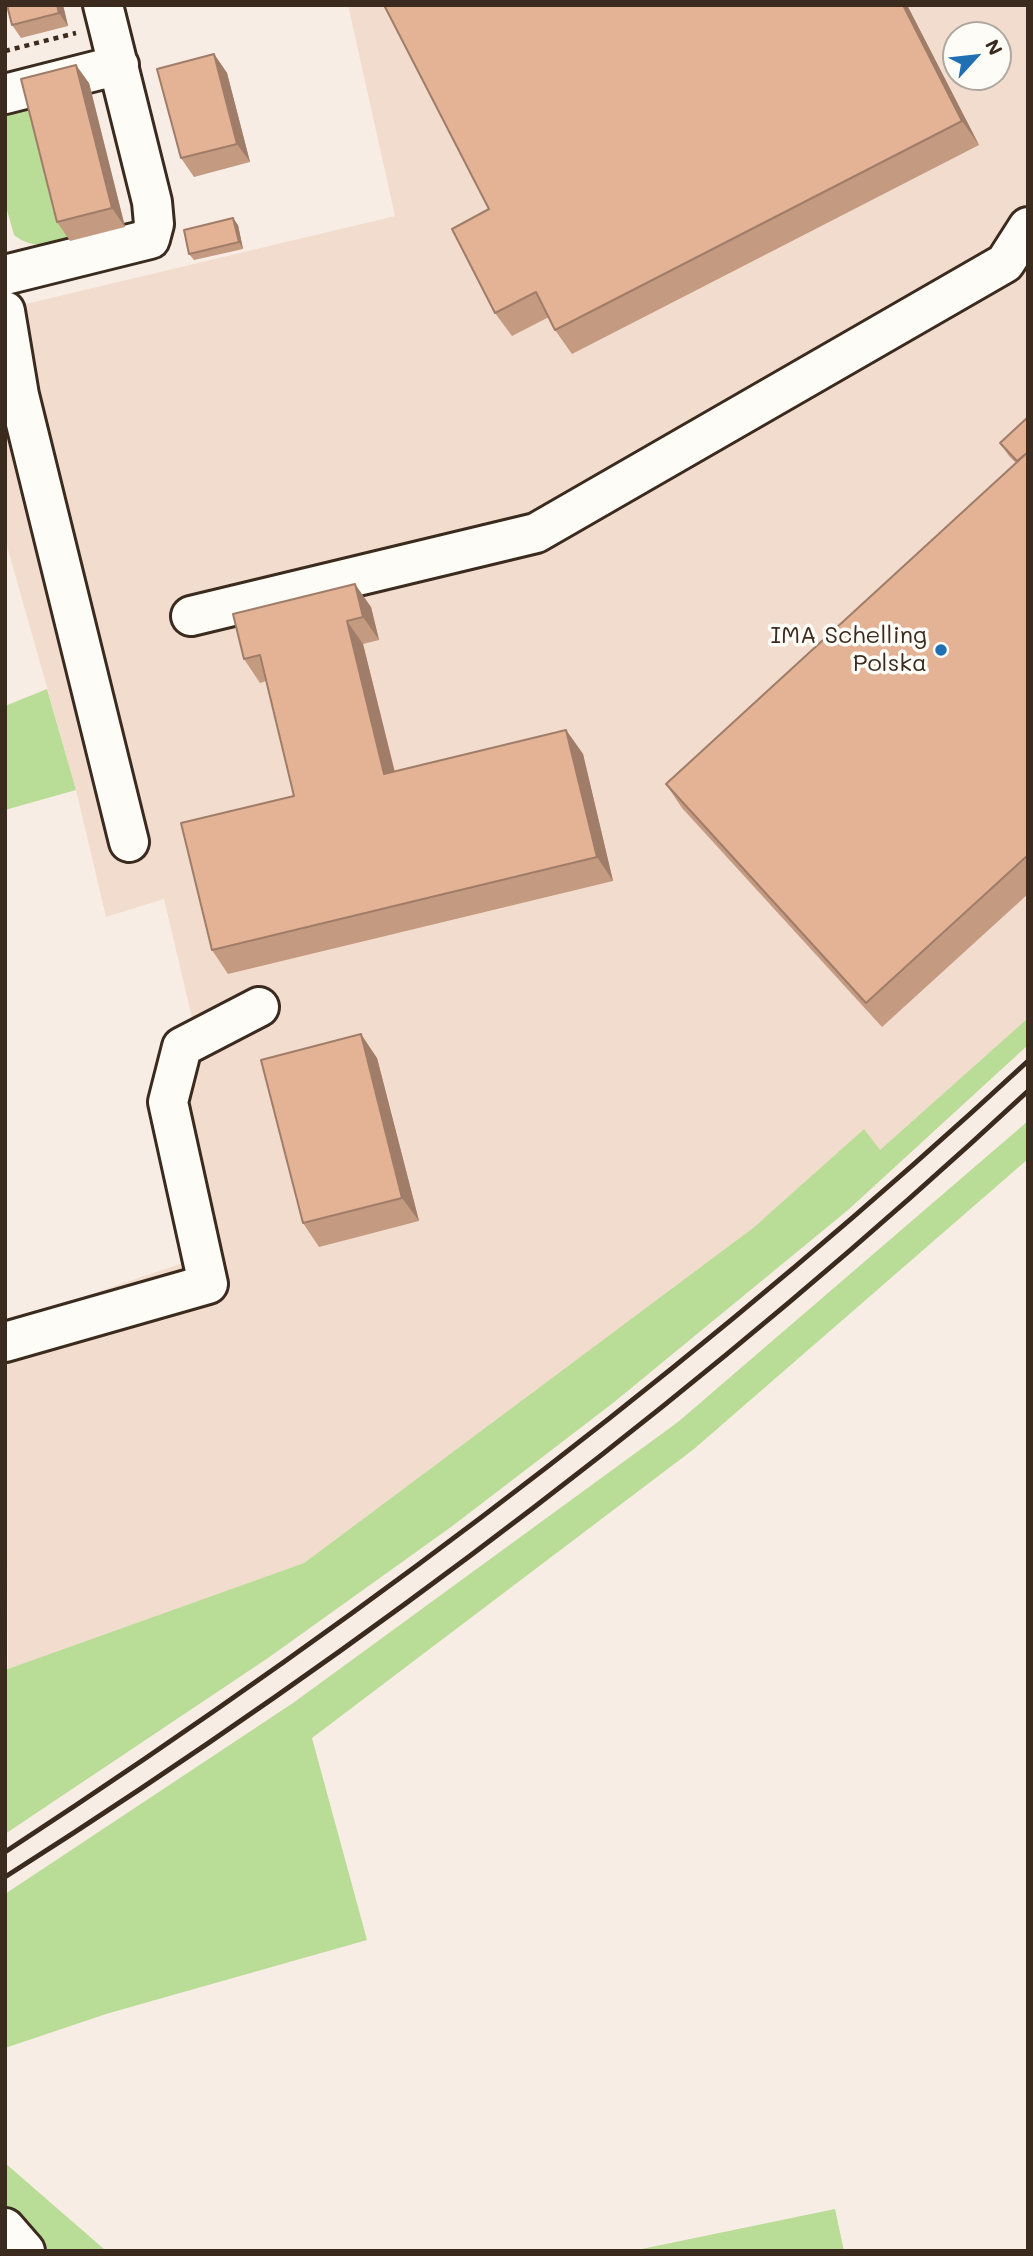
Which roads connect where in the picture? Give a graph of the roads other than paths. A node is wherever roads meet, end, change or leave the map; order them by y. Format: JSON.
{"nodes":[{"id":1,"x":103,"y":5,"type":"edge"},
{"id":2,"x":107,"y":68,"type":"junction"},
{"id":3,"x":5,"y":94,"type":"edge"},
{"id":4,"x":1028,"y":227,"type":"edge"},
{"id":5,"x":5,"y":275,"type":"edge"},
{"id":6,"x":5,"y":311,"type":"edge"},
{"id":7,"x":191,"y":616,"type":"dead end"},
{"id":8,"x":129,"y":842,"type":"dead end"},
{"id":9,"x":259,"y":1007,"type":"dead end"},
{"id":10,"x":5,"y":1342,"type":"edge"},
{"id":11,"x":5,"y":2228,"type":"edge"},
{"id":12,"x":25,"y":2251,"type":"edge"}],
"edges":[{"from":1,"to":2,"type":"street"},
{"from":2,"to":3,"type":"street"},
{"from":2,"to":5,"type":"street"},
{"from":4,"to":7,"type":"street"},
{"from":6,"to":8,"type":"street"},
{"from":9,"to":10,"type":"street"},
{"from":11,"to":12,"type":"street"}]}
